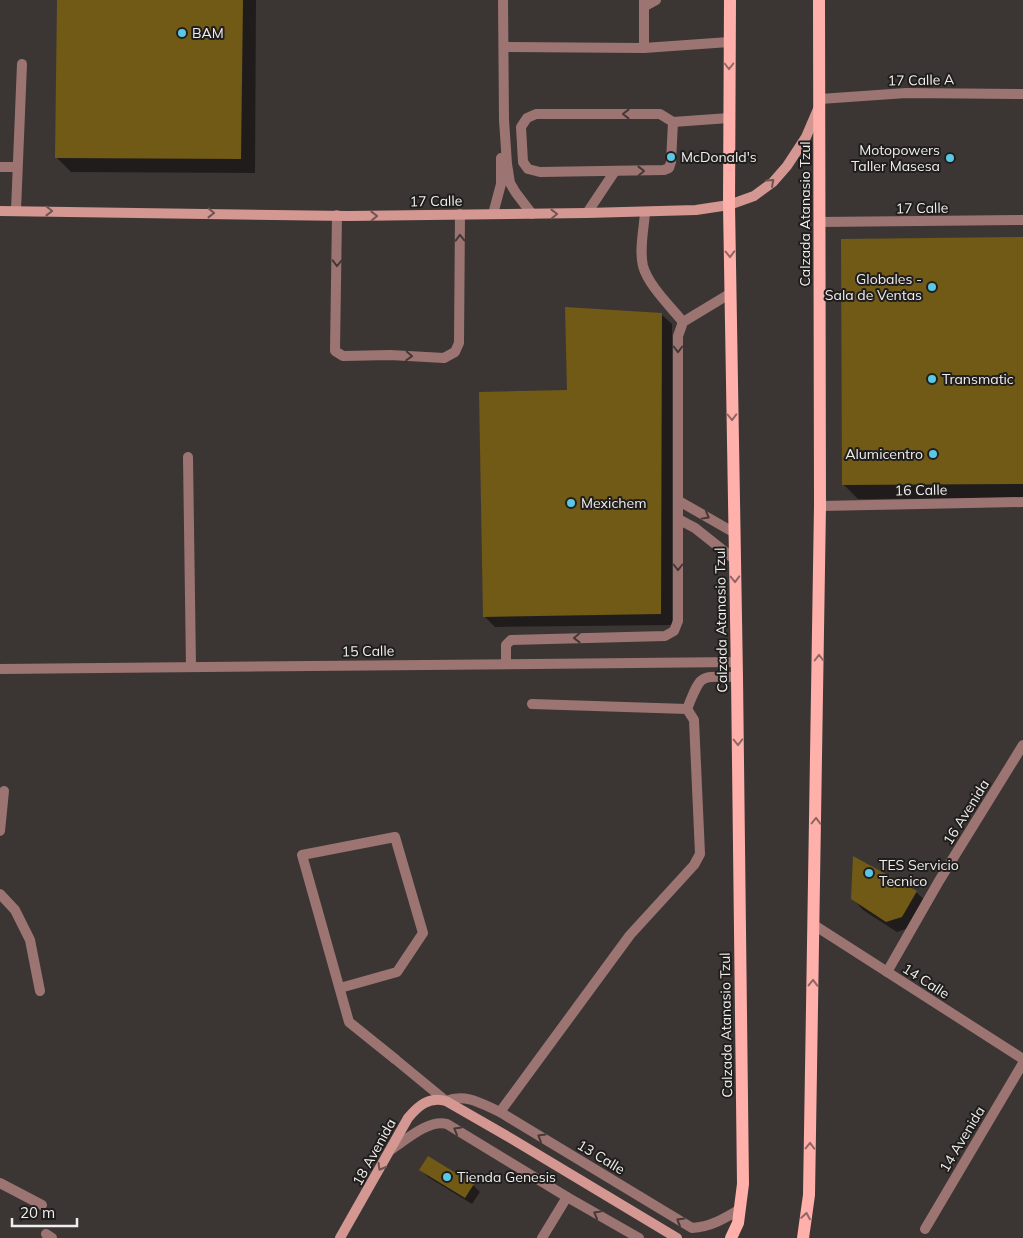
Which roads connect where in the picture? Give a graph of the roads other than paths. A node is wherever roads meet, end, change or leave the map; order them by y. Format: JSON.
{"nodes":[{"id":1,"x":503,"y":0,"type":"edge"},
{"id":2,"x":656,"y":0,"type":"edge"},
{"id":3,"x":730,"y":0,"type":"edge"},
{"id":4,"x":819,"y":0,"type":"edge"},
{"id":5,"x":644,"y":3,"type":"edge"},
{"id":6,"x":729,"y":42,"type":"junction"},
{"id":7,"x":504,"y":47,"type":"junction"},
{"id":8,"x":644,"y":48,"type":"junction"},
{"id":9,"x":22,"y":64,"type":"dead end"},
{"id":10,"x":1023,"y":94,"type":"edge"},
{"id":11,"x":820,"y":101,"type":"junction"},
{"id":12,"x":729,"y":118,"type":"junction"},
{"id":13,"x":504,"y":120,"type":"junction"},
{"id":14,"x":672,"y":122,"type":"junction"},
{"id":15,"x":0,"y":167,"type":"edge"},
{"id":16,"x":17,"y":167,"type":"junction"},
{"id":17,"x":615,"y":171,"type":"junction"},
{"id":18,"x":729,"y":205,"type":"junction"},
{"id":19,"x":16,"y":210,"type":"junction"},
{"id":20,"x":0,"y":211,"type":"edge"},
{"id":21,"x":645,"y":212,"type":"junction"},
{"id":22,"x":587,"y":213,"type":"junction"},
{"id":23,"x":460,"y":214,"type":"junction"},
{"id":24,"x":493,"y":214,"type":"junction"},
{"id":25,"x":532,"y":214,"type":"junction"},
{"id":26,"x":337,"y":215,"type":"junction"},
{"id":27,"x":1023,"y":220,"type":"edge"},
{"id":28,"x":820,"y":222,"type":"junction"},
{"id":29,"x":730,"y":293,"type":"junction"},
{"id":30,"x":683,"y":322,"type":"junction"},
{"id":31,"x":188,"y":457,"type":"dead end"},
{"id":32,"x":679,"y":501,"type":"junction"},
{"id":33,"x":1023,"y":502,"type":"edge"},
{"id":34,"x":820,"y":506,"type":"junction"},
{"id":35,"x":678,"y":518,"type":"junction"},
{"id":36,"x":734,"y":532,"type":"junction"},
{"id":37,"x":734,"y":558,"type":"junction"},
{"id":38,"x":737,"y":662,"type":"junction"},
{"id":39,"x":506,"y":663,"type":"junction"},
{"id":40,"x":191,"y":667,"type":"junction"},
{"id":41,"x":0,"y":669,"type":"edge"},
{"id":42,"x":737,"y":677,"type":"junction"},
{"id":43,"x":532,"y":704,"type":"dead end"},
{"id":44,"x":687,"y":709,"type":"junction"},
{"id":45,"x":1023,"y":746,"type":"edge"},
{"id":46,"x":4,"y":791,"type":"dead end"},
{"id":47,"x":0,"y":832,"type":"edge"},
{"id":48,"x":0,"y":894,"type":"edge"},
{"id":49,"x":814,"y":925,"type":"junction"},
{"id":50,"x":887,"y":972,"type":"junction"},
{"id":51,"x":340,"y":988,"type":"junction"},
{"id":52,"x":40,"y":991,"type":"dead end"},
{"id":53,"x":1023,"y":1059,"type":"edge"},
{"id":54,"x":1023,"y":1063,"type":"edge"},
{"id":55,"x":446,"y":1101,"type":"junction"},
{"id":56,"x":500,"y":1112,"type":"junction"},
{"id":57,"x":392,"y":1149,"type":"junction"},
{"id":58,"x":0,"y":1183,"type":"edge"},
{"id":59,"x":567,"y":1197,"type":"junction"},
{"id":60,"x":42,"y":1205,"type":"dead end"},
{"id":61,"x":740,"y":1209,"type":"junction"},
{"id":62,"x":925,"y":1229,"type":"dead end"},
{"id":63,"x":340,"y":1238,"type":"edge"},
{"id":64,"x":542,"y":1238,"type":"edge"},
{"id":65,"x":639,"y":1238,"type":"edge"},
{"id":66,"x":677,"y":1238,"type":"edge"},
{"id":67,"x":731,"y":1238,"type":"edge"},
{"id":68,"x":803,"y":1238,"type":"edge"}],
"edges":[{"from":1,"to":7,"type":"street"},
{"from":2,"to":5,"type":"street"},
{"from":3,"to":6,"type":"main road","name":"Calzada Atanasio Tzul"},
{"from":4,"to":11,"type":"main road","name":"Calzada Atanasio Tzul"},
{"from":5,"to":8,"type":"street"},
{"from":6,"to":8,"type":"street"},
{"from":6,"to":12,"type":"main road","name":"Calzada Atanasio Tzul","one_way":true},
{"from":7,"to":8,"type":"street"},
{"from":7,"to":13,"type":"street"},
{"from":9,"to":16,"type":"street"},
{"from":10,"to":11,"type":"street","name":"17 Calle A"},
{"from":18,"to":11,"type":"street","name":"17 Calle","one_way":true},
{"from":11,"to":28,"type":"main road","name":"Calzada Atanasio Tzul"},
{"from":12,"to":14,"type":"street"},
{"from":12,"to":18,"type":"main road","name":"Calzada Atanasio Tzul"},
{"from":13,"to":24,"type":"street"},
{"from":13,"to":25,"type":"street"},
{"from":17,"to":14,"type":"street","one_way":true},
{"from":14,"to":17,"type":"street","one_way":true},
{"from":15,"to":16,"type":"street"},
{"from":16,"to":19,"type":"street"},
{"from":17,"to":22,"type":"street"},
{"from":18,"to":21,"type":"street","name":"17 Calle"},
{"from":18,"to":29,"type":"main road","name":"Calzada Atanasio Tzul","one_way":true},
{"from":19,"to":20,"type":"street","name":"17 Calle"},
{"from":19,"to":26,"type":"street","name":"17 Calle","one_way":true},
{"from":21,"to":22,"type":"street","name":"17 Calle"},
{"from":21,"to":30,"type":"street"},
{"from":25,"to":22,"type":"street","name":"17 Calle","one_way":true},
{"from":23,"to":24,"type":"street","name":"17 Calle"},
{"from":26,"to":23,"type":"street","name":"17 Calle","one_way":true},
{"from":26,"to":23,"type":"street","one_way":true},
{"from":24,"to":25,"type":"street","name":"17 Calle"},
{"from":27,"to":28,"type":"street","name":"17 Calle"},
{"from":28,"to":34,"type":"main road","name":"Calzada Atanasio Tzul"},
{"from":29,"to":30,"type":"street"},
{"from":29,"to":36,"type":"main road","name":"Calzada Atanasio Tzul","one_way":true},
{"from":30,"to":32,"type":"street","one_way":true},
{"from":31,"to":40,"type":"street"},
{"from":32,"to":35,"type":"street"},
{"from":32,"to":36,"type":"street","one_way":true},
{"from":33,"to":34,"type":"street","name":"16 Calle"},
{"from":49,"to":34,"type":"main road","name":"Calzada Atanasio Tzul","one_way":true},
{"from":35,"to":37,"type":"street"},
{"from":35,"to":39,"type":"street","one_way":true},
{"from":36,"to":37,"type":"main road","name":"Calzada Atanasio Tzul"},
{"from":37,"to":38,"type":"main road","name":"Calzada Atanasio Tzul","one_way":true},
{"from":38,"to":39,"type":"street","name":"15 Calle"},
{"from":38,"to":42,"type":"main road","name":"Calzada Atanasio Tzul"},
{"from":39,"to":40,"type":"street","name":"15 Calle"},
{"from":40,"to":41,"type":"street","name":"15 Calle"},
{"from":42,"to":44,"type":"street"},
{"from":42,"to":61,"type":"main road","name":"Calzada Atanasio Tzul","one_way":true},
{"from":43,"to":44,"type":"street"},
{"from":44,"to":56,"type":"street"},
{"from":45,"to":50,"type":"street","name":"16 Avenida"},
{"from":46,"to":47,"type":"street"},
{"from":48,"to":52,"type":"street"},
{"from":49,"to":50,"type":"street","name":"14 Calle"},
{"from":68,"to":49,"type":"main road","name":"Calzada Atanasio Tzul","one_way":true},
{"from":50,"to":53,"type":"street","name":"14 Calle"},
{"from":51,"to":51,"type":"street"},
{"from":51,"to":55,"type":"street"},
{"from":54,"to":62,"type":"street","name":"14 Avenida"},
{"from":55,"to":56,"type":"street","name":"13 Calle"},
{"from":55,"to":57,"type":"street","name":"18 Avenida"},
{"from":55,"to":66,"type":"street"},
{"from":61,"to":56,"type":"street","name":"13 Calle","one_way":true},
{"from":59,"to":57,"type":"street","one_way":true},
{"from":57,"to":63,"type":"street","name":"18 Avenida","one_way":true},
{"from":58,"to":60,"type":"street"},
{"from":59,"to":64,"type":"street"},
{"from":65,"to":59,"type":"street","one_way":true},
{"from":61,"to":67,"type":"main road","name":"Calzada Atanasio Tzul"}]}
